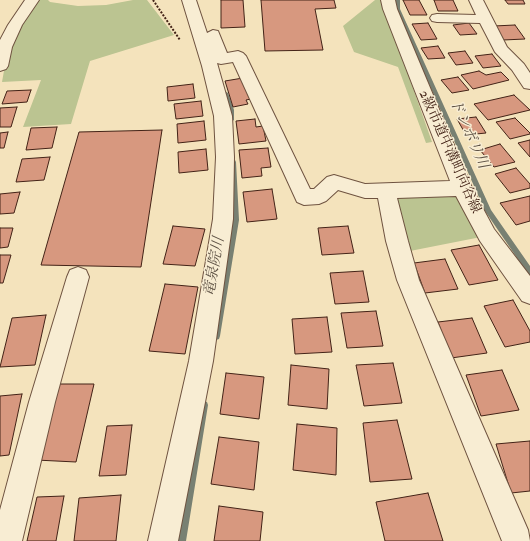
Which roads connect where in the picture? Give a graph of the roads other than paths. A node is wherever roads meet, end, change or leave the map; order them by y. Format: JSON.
{"nodes":[{"id":1,"x":32,"y":0,"type":"edge"},
{"id":2,"x":189,"y":0,"type":"edge"},
{"id":3,"x":201,"y":0,"type":"edge"},
{"id":4,"x":388,"y":0,"type":"edge"},
{"id":5,"x":476,"y":0,"type":"edge"},
{"id":6,"x":437,"y":18,"type":"dead end"},
{"id":7,"x":485,"y":19,"type":"junction"},
{"id":8,"x":0,"y":66,"type":"edge"},
{"id":9,"x":524,"y":66,"type":"edge"},
{"id":10,"x":530,"y":84,"type":"edge"},
{"id":11,"x":462,"y":188,"type":"junction"},
{"id":12,"x":386,"y":192,"type":"junction"},
{"id":13,"x":78,"y":277,"type":"dead end"},
{"id":14,"x":530,"y":294,"type":"edge"},
{"id":15,"x":7,"y":541,"type":"edge"},
{"id":16,"x":163,"y":541,"type":"edge"},
{"id":17,"x":517,"y":541,"type":"edge"}],
"edges":[{"from":1,"to":8,"type":"street"},
{"from":2,"to":16,"type":"street"},
{"from":3,"to":12,"type":"street"},
{"from":4,"to":11,"type":"street","name":"2級市道中溝町向谷線"},
{"from":5,"to":7,"type":"street"},
{"from":6,"to":7,"type":"street"},
{"from":7,"to":9,"type":"street"},
{"from":9,"to":10,"type":"street"},
{"from":11,"to":12,"type":"street"},
{"from":11,"to":14,"type":"street","name":"2級市道中溝町向谷線"},
{"from":12,"to":17,"type":"street"},
{"from":13,"to":15,"type":"street"}]}
